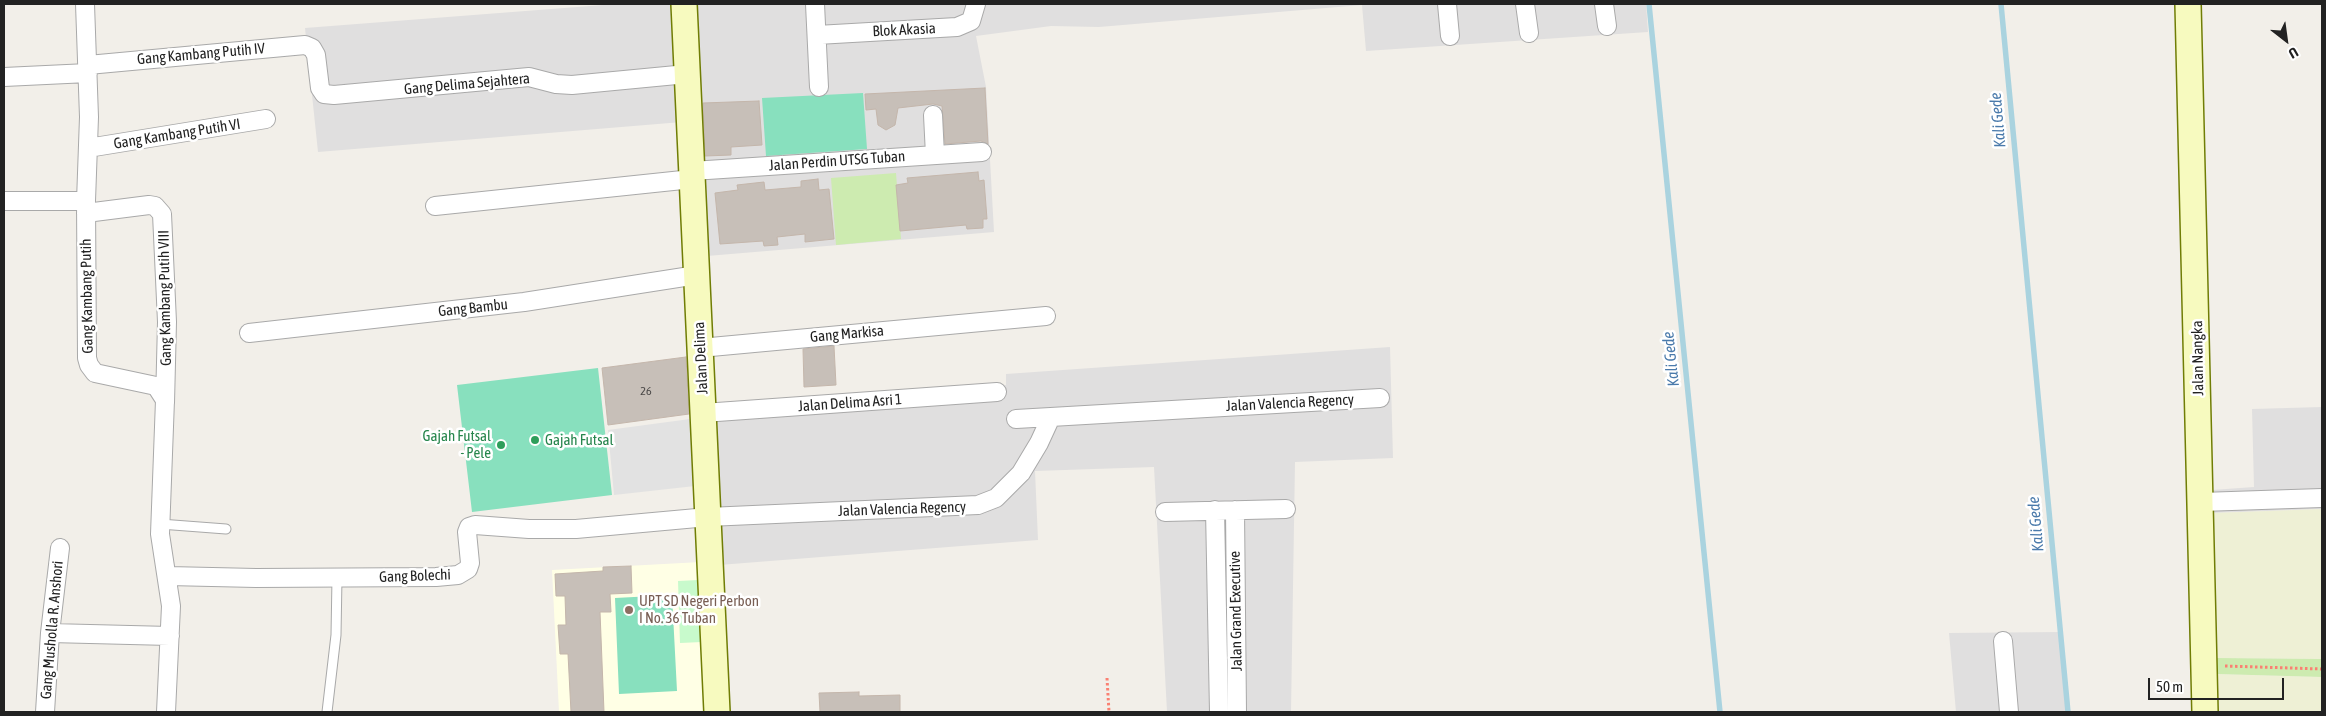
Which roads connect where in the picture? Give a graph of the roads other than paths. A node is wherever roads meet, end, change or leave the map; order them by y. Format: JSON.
{"nodes":[{"id":1,"x":85,"y":4,"type":"edge"},
{"id":2,"x":684,"y":4,"type":"edge"},
{"id":3,"x":815,"y":4,"type":"edge"},
{"id":4,"x":976,"y":4,"type":"edge"},
{"id":5,"x":1447,"y":4,"type":"edge"},
{"id":6,"x":1526,"y":4,"type":"edge"},
{"id":7,"x":1604,"y":4,"type":"edge"},
{"id":8,"x":2188,"y":4,"type":"edge"},
{"id":9,"x":1607,"y":26,"type":"dead end"},
{"id":10,"x":1529,"y":33,"type":"dead end"},
{"id":11,"x":817,"y":35,"type":"junction"},
{"id":12,"x":1450,"y":36,"type":"dead end"},
{"id":13,"x":312,"y":48,"type":"joint"},
{"id":14,"x":88,"y":69,"type":"junction"},
{"id":15,"x":687,"y":74,"type":"junction"},
{"id":16,"x":4,"y":78,"type":"edge"},
{"id":17,"x":819,"y":87,"type":"dead end"},
{"id":18,"x":933,"y":115,"type":"dead end"},
{"id":19,"x":266,"y":119,"type":"dead end"},
{"id":20,"x":88,"y":148,"type":"junction"},
{"id":21,"x":982,"y":152,"type":"dead end"},
{"id":22,"x":935,"y":155,"type":"junction"},
{"id":23,"x":692,"y":175,"type":"junction"},
{"id":24,"x":4,"y":201,"type":"edge"},
{"id":25,"x":435,"y":206,"type":"dead end"},
{"id":26,"x":86,"y":207,"type":"junction"},
{"id":27,"x":697,"y":275,"type":"junction"},
{"id":28,"x":1046,"y":316,"type":"dead end"},
{"id":29,"x":248,"y":333,"type":"dead end"},
{"id":30,"x":700,"y":348,"type":"junction"},
{"id":31,"x":997,"y":392,"type":"dead end"},
{"id":32,"x":1380,"y":398,"type":"dead end"},
{"id":33,"x":165,"y":403,"type":"junction"},
{"id":34,"x":703,"y":413,"type":"junction"},
{"id":35,"x":1051,"y":417,"type":"junction"},
{"id":36,"x":1016,"y":419,"type":"dead end"},
{"id":37,"x":2322,"y":498,"type":"edge"},
{"id":38,"x":2201,"y":502,"type":"junction"},
{"id":39,"x":1286,"y":509,"type":"dead end"},
{"id":40,"x":1215,"y":510,"type":"junction"},
{"id":41,"x":1235,"y":510,"type":"junction"},
{"id":42,"x":1164,"y":512,"type":"dead end"},
{"id":43,"x":708,"y":517,"type":"junction"},
{"id":44,"x":160,"y":524,"type":"junction"},
{"id":45,"x":226,"y":529,"type":"dead end"},
{"id":46,"x":60,"y":548,"type":"dead end"},
{"id":47,"x":168,"y":576,"type":"junction"},
{"id":48,"x":337,"y":578,"type":"junction"},
{"id":49,"x":50,"y":633,"type":"junction"},
{"id":50,"x":170,"y":636,"type":"junction"},
{"id":51,"x":2003,"y":641,"type":"dead end"},
{"id":52,"x":1218,"y":678,"type":"junction"},
{"id":53,"x":1237,"y":678,"type":"junction"},
{"id":54,"x":1219,"y":707,"type":"edge"},
{"id":55,"x":1237,"y":707,"type":"edge"},
{"id":56,"x":45,"y":712,"type":"edge"},
{"id":57,"x":166,"y":712,"type":"edge"},
{"id":58,"x":327,"y":712,"type":"edge"},
{"id":59,"x":717,"y":712,"type":"edge"},
{"id":60,"x":2010,"y":712,"type":"edge"},
{"id":61,"x":2205,"y":712,"type":"edge"}],
"edges":[{"from":1,"to":14,"type":"street","name":"Gang Kambang Putih"},
{"from":2,"to":15,"type":"street","name":"Jalan Delima"},
{"from":3,"to":11,"type":"street"},
{"from":4,"to":11,"type":"street","name":"Blok Akasia"},
{"from":5,"to":12,"type":"street"},
{"from":6,"to":10,"type":"street"},
{"from":7,"to":9,"type":"street"},
{"from":8,"to":38,"type":"street","name":"Jalan Nangka"},
{"from":11,"to":17,"type":"street"},
{"from":13,"to":14,"type":"street","name":"Gang Kambang Putih IV"},
{"from":13,"to":15,"type":"street","name":"Gang Delima Sejahtera"},
{"from":14,"to":16,"type":"street","name":"Gang Kambang Putih IV"},
{"from":14,"to":20,"type":"street","name":"Gang Kambang Putih"},
{"from":15,"to":23,"type":"street","name":"Jalan Delima"},
{"from":18,"to":22,"type":"street"},
{"from":19,"to":20,"type":"street","name":"Gang Kambang Putih VI"},
{"from":20,"to":26,"type":"street","name":"Gang Kambang Putih"},
{"from":21,"to":22,"type":"street","name":"Jalan Perdin UTSG Tuban"},
{"from":22,"to":23,"type":"street","name":"Jalan Perdin UTSG Tuban"},
{"from":23,"to":25,"type":"street","name":"Jalan Perdin UTSG Tuban"},
{"from":23,"to":27,"type":"street","name":"Jalan Delima"},
{"from":24,"to":26,"type":"street"},
{"from":26,"to":33,"type":"street","name":"Gang Kambang Putih"},
{"from":26,"to":33,"type":"street","name":"Gang Kambang Putih VIII"},
{"from":27,"to":29,"type":"street","name":"Gang Bambu"},
{"from":27,"to":30,"type":"street","name":"Jalan Delima"},
{"from":28,"to":30,"type":"street","name":"Gang Markisa"},
{"from":30,"to":34,"type":"street","name":"Jalan Delima"},
{"from":31,"to":34,"type":"street","name":"Jalan Delima Asri 1"},
{"from":32,"to":35,"type":"street","name":"Jalan Valencia Regency"},
{"from":33,"to":44,"type":"street"},
{"from":34,"to":43,"type":"street","name":"Jalan Delima"},
{"from":35,"to":36,"type":"street","name":"Jalan Valencia Regency"},
{"from":35,"to":43,"type":"street","name":"Jalan Valencia Regency"},
{"from":37,"to":38,"type":"street"},
{"from":38,"to":61,"type":"street","name":"Jalan Nangka"},
{"from":39,"to":41,"type":"street"},
{"from":40,"to":41,"type":"street"},
{"from":40,"to":42,"type":"street"},
{"from":40,"to":52,"type":"street","name":"Jalan Grand Executive"},
{"from":41,"to":53,"type":"street","name":"Jalan Grand Executive"},
{"from":43,"to":48,"type":"street","name":"Gang Bolechi"},
{"from":43,"to":59,"type":"street","name":"Jalan Delima"},
{"from":44,"to":45,"type":"lane"},
{"from":44,"to":47,"type":"street"},
{"from":46,"to":49,"type":"street","name":"Gang Musholla R. Anshori"},
{"from":47,"to":48,"type":"street","name":"Gang Bolechi"},
{"from":47,"to":50,"type":"street"},
{"from":48,"to":58,"type":"lane"},
{"from":49,"to":50,"type":"street"},
{"from":49,"to":56,"type":"street","name":"Gang Musholla R. Anshori"},
{"from":50,"to":57,"type":"street"},
{"from":51,"to":60,"type":"street"},
{"from":52,"to":53,"type":"street"},
{"from":52,"to":54,"type":"street","name":"Jalan Grand Executive"},
{"from":53,"to":55,"type":"street","name":"Jalan Grand Executive"},
{"from":54,"to":55,"type":"street"}]}
